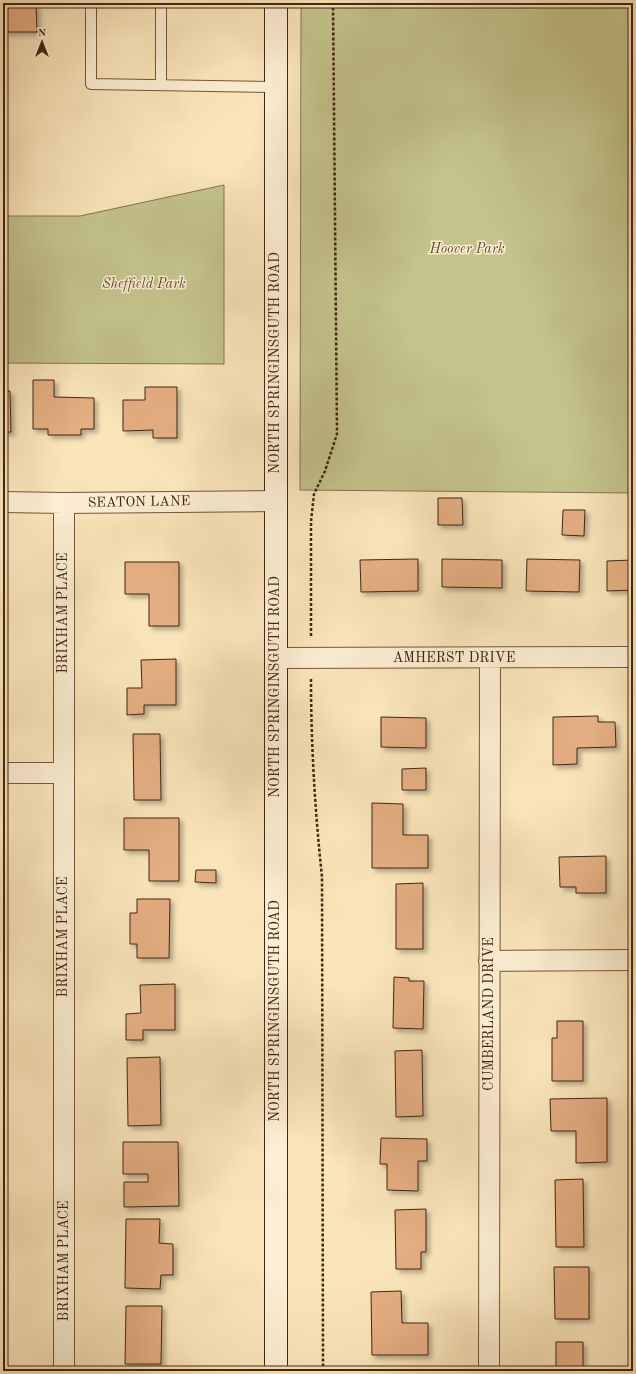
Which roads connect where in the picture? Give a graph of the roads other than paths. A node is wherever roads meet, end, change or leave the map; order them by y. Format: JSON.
{"nodes":[{"id":1,"x":91,"y":3,"type":"edge"},
{"id":2,"x":161,"y":3,"type":"edge"},
{"id":3,"x":276,"y":3,"type":"edge"},
{"id":4,"x":161,"y":85,"type":"junction"},
{"id":5,"x":275,"y":86,"type":"junction"},
{"id":6,"x":275,"y":501,"type":"junction"},
{"id":7,"x":3,"y":502,"type":"edge"},
{"id":8,"x":64,"y":503,"type":"junction"},
{"id":9,"x":633,"y":657,"type":"edge"},
{"id":10,"x":275,"y":658,"type":"junction"},
{"id":11,"x":490,"y":658,"type":"junction"},
{"id":12,"x":3,"y":773,"type":"edge"},
{"id":13,"x":63,"y":773,"type":"junction"},
{"id":14,"x":633,"y":960,"type":"edge"},
{"id":15,"x":489,"y":961,"type":"junction"},
{"id":16,"x":64,"y":1371,"type":"edge"},
{"id":17,"x":276,"y":1371,"type":"edge"},
{"id":18,"x":489,"y":1371,"type":"edge"}],
"edges":[{"from":1,"to":4,"type":"lane"},
{"from":2,"to":4,"type":"lane"},
{"from":3,"to":5,"type":"street","name":"NORTH SPRINGINSGUTH ROAD"},
{"from":4,"to":5,"type":"lane"},
{"from":5,"to":6,"type":"street","name":"NORTH SPRINGINSGUTH ROAD"},
{"from":6,"to":8,"type":"street","name":"SEATON LANE"},
{"from":6,"to":10,"type":"street","name":"NORTH SPRINGINSGUTH ROAD"},
{"from":7,"to":8,"type":"street","name":"SEATON LANE"},
{"from":8,"to":13,"type":"street","name":"BRIXHAM PLACE"},
{"from":9,"to":11,"type":"street","name":"AMHERST DRIVE"},
{"from":10,"to":11,"type":"street","name":"AMHERST DRIVE"},
{"from":10,"to":17,"type":"street","name":"NORTH SPRINGINSGUTH ROAD"},
{"from":11,"to":15,"type":"street","name":"CUMBERLAND DRIVE"},
{"from":12,"to":13,"type":"street"},
{"from":13,"to":16,"type":"street","name":"BRIXHAM PLACE"},
{"from":14,"to":15,"type":"street"},
{"from":15,"to":18,"type":"street","name":"CUMBERLAND DRIVE"}]}
